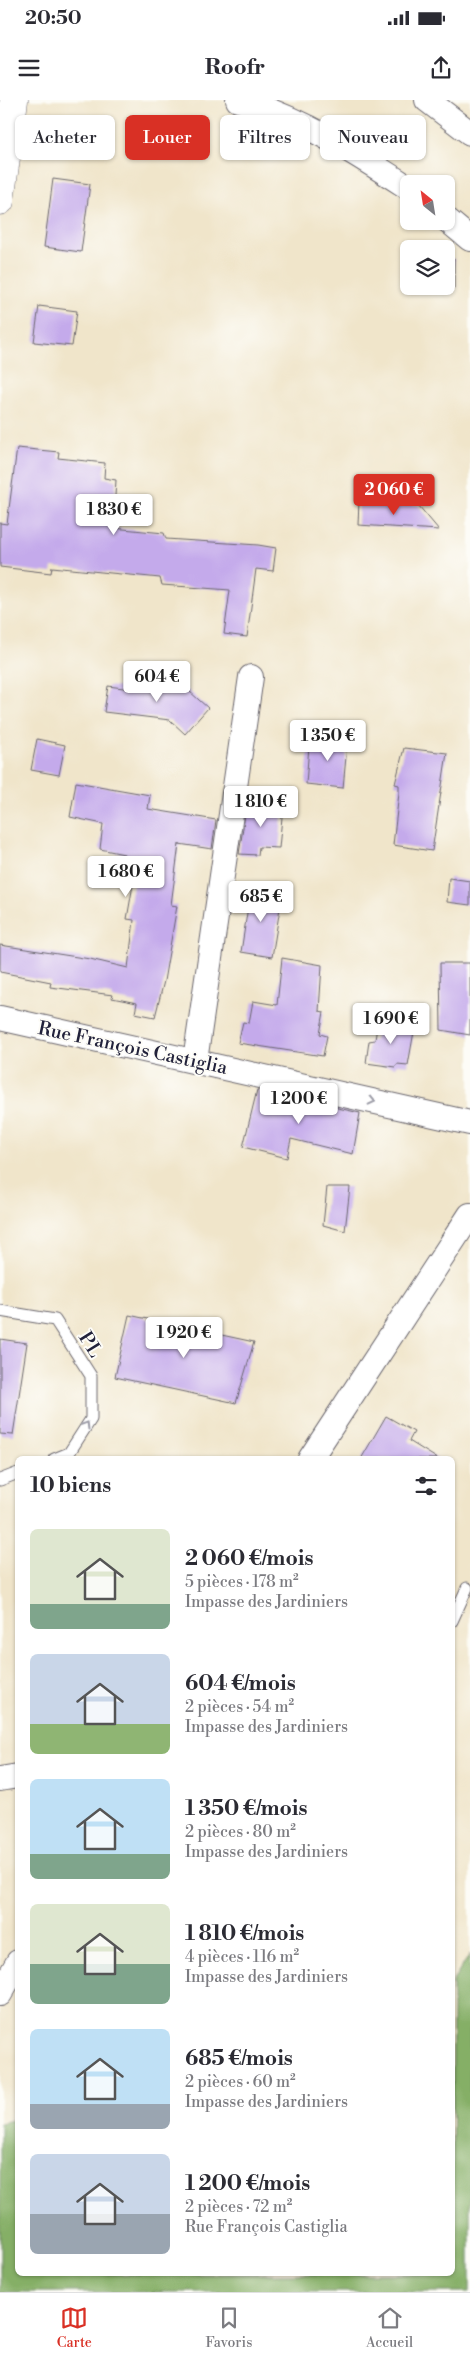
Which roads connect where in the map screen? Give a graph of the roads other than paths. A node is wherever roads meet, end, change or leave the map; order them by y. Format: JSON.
{"nodes":[{"id":1,"x":14,"y":100,"type":"edge"},
{"id":2,"x":238,"y":100,"type":"edge"},
{"id":3,"x":427,"y":100,"type":"edge"},
{"id":4,"x":470,"y":133,"type":"edge"},
{"id":5,"x":400,"y":182,"type":"edge"},
{"id":6,"x":0,"y":201,"type":"edge"},
{"id":7,"x":455,"y":227,"type":"edge"},
{"id":8,"x":470,"y":240,"type":"edge"},
{"id":9,"x":250,"y":677,"type":"dead end"},
{"id":10,"x":0,"y":1018,"type":"edge"},
{"id":11,"x":195,"y":1061,"type":"junction"},
{"id":12,"x":470,"y":1123,"type":"edge"},
{"id":13,"x":470,"y":1215,"type":"edge"},
{"id":14,"x":0,"y":1311,"type":"edge"},
{"id":15,"x":62,"y":1456,"type":"edge"},
{"id":16,"x":312,"y":1456,"type":"edge"},
{"id":17,"x":15,"y":1474,"type":"edge"},
{"id":18,"x":0,"y":1480,"type":"edge"},
{"id":19,"x":467,"y":1588,"type":"dead end"},
{"id":20,"x":455,"y":1614,"type":"edge"},
{"id":21,"x":15,"y":1776,"type":"edge"},
{"id":22,"x":0,"y":1779,"type":"edge"}],
"edges":[{"from":1,"to":6,"type":"main road"},
{"from":2,"to":5,"type":"street"},
{"from":3,"to":4,"type":"street"},
{"from":7,"to":8,"type":"street"},
{"from":9,"to":11,"type":"street"},
{"from":10,"to":11,"type":"street","name":"Rue François Castiglia"},
{"from":11,"to":12,"type":"street","name":"Rue François Castiglia","one_way":true},
{"from":13,"to":16,"type":"street"},
{"from":15,"to":14,"type":"lane","name":"PL","one_way":true},
{"from":17,"to":18,"type":"lane"},
{"from":19,"to":20,"type":"lane"},
{"from":21,"to":22,"type":"street"}]}
